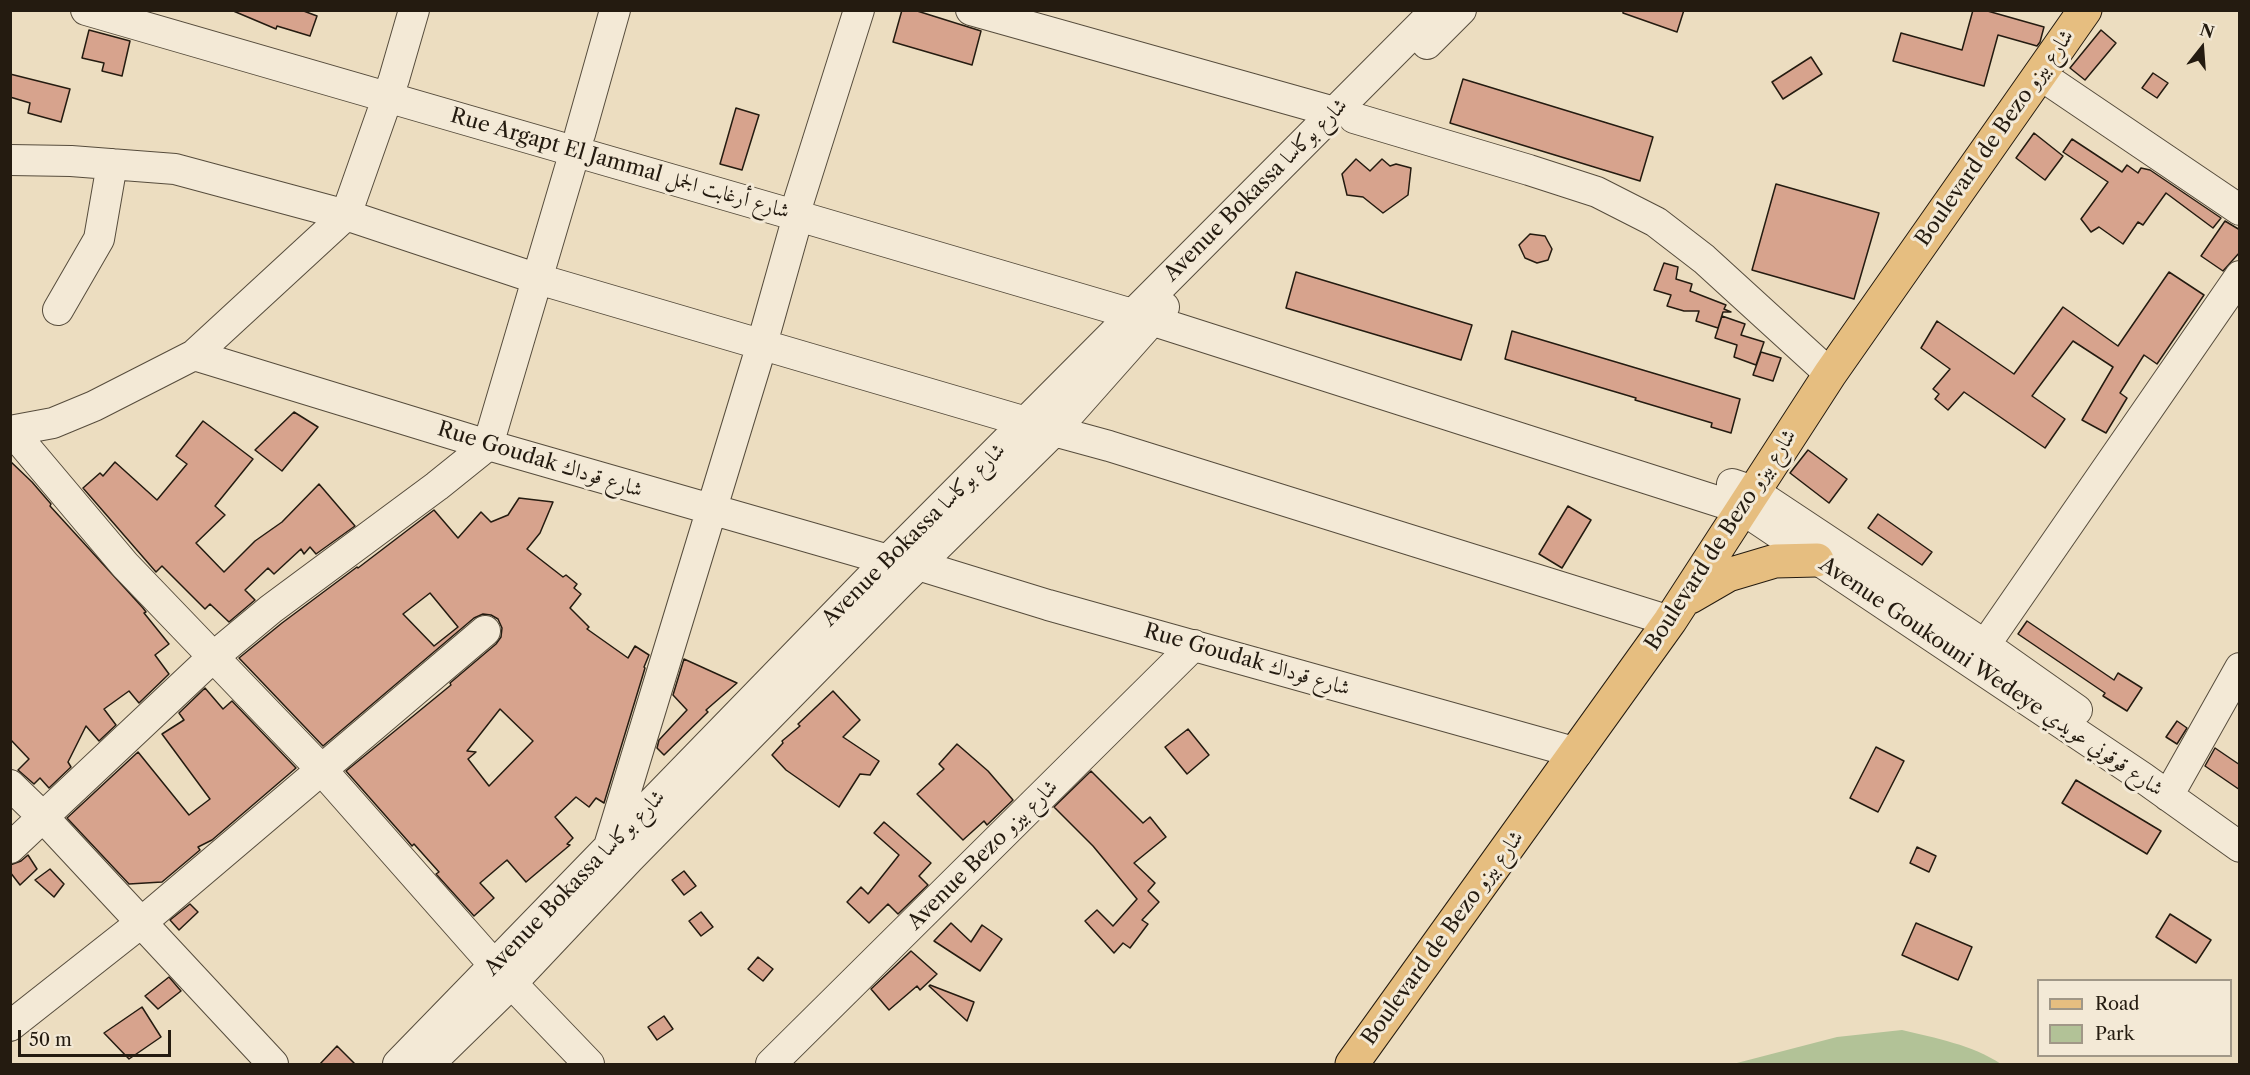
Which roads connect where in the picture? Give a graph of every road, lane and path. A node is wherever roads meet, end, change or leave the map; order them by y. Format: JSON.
{"nodes":[{"id":1,"x":86,"y":10,"type":"edge"},
{"id":2,"x":159,"y":10,"type":"edge"},
{"id":3,"x":414,"y":10,"type":"edge"},
{"id":4,"x":615,"y":10,"type":"edge"},
{"id":5,"x":859,"y":10,"type":"edge"},
{"id":6,"x":970,"y":10,"type":"edge"},
{"id":7,"x":1436,"y":10,"type":"edge"},
{"id":8,"x":1461,"y":10,"type":"edge"},
{"id":9,"x":2085,"y":10,"type":"edge"},
{"id":10,"x":2039,"y":74,"type":"junction"},
{"id":11,"x":390,"y":88,"type":"junction"},
{"id":12,"x":1344,"y":115,"type":"junction"},
{"id":13,"x":578,"y":143,"type":"junction"},
{"id":14,"x":10,"y":160,"type":"edge"},
{"id":15,"x":111,"y":164,"type":"junction"},
{"id":16,"x":799,"y":208,"type":"junction"},
{"id":17,"x":2240,"y":210,"type":"edge"},
{"id":18,"x":346,"y":215,"type":"junction"},
{"id":19,"x":2240,"y":276,"type":"edge"},
{"id":20,"x":537,"y":279,"type":"junction"},
{"id":21,"x":58,"y":310,"type":"dead end"},
{"id":22,"x":1150,"y":310,"type":"junction"},
{"id":23,"x":762,"y":344,"type":"junction"},
{"id":24,"x":194,"y":355,"type":"junction"},
{"id":25,"x":1830,"y":374,"type":"junction"},
{"id":26,"x":1026,"y":422,"type":"junction"},
{"id":27,"x":11,"y":431,"type":"edge"},
{"id":28,"x":1054,"y":431,"type":"junction"},
{"id":29,"x":488,"y":445,"type":"junction"},
{"id":30,"x":1748,"y":500,"type":"junction"},
{"id":31,"x":710,"y":511,"type":"junction"},
{"id":32,"x":888,"y":560,"type":"junction"},
{"id":33,"x":1817,"y":560,"type":"junction"},
{"id":34,"x":918,"y":565,"type":"junction"},
{"id":35,"x":1677,"y":611,"type":"junction"},
{"id":36,"x":485,"y":630,"type":"dead end"},
{"id":37,"x":1194,"y":645,"type":"junction"},
{"id":38,"x":1985,"y":645,"type":"junction"},
{"id":39,"x":212,"y":658,"type":"junction"},
{"id":40,"x":2240,"y":668,"type":"edge"},
{"id":41,"x":1577,"y":753,"type":"junction"},
{"id":42,"x":321,"y":769,"type":"junction"},
{"id":43,"x":10,"y":784,"type":"edge"},
{"id":44,"x":2172,"y":788,"type":"junction"},
{"id":45,"x":43,"y":817,"type":"junction"},
{"id":46,"x":2240,"y":824,"type":"edge"},
{"id":47,"x":2240,"y":847,"type":"edge"},
{"id":48,"x":10,"y":848,"type":"edge"},
{"id":49,"x":609,"y":849,"type":"junction"},
{"id":50,"x":142,"y":922,"type":"junction"},
{"id":51,"x":503,"y":974,"type":"junction"},
{"id":52,"x":10,"y":1026,"type":"edge"},
{"id":53,"x":273,"y":1065,"type":"edge"},
{"id":54,"x":398,"y":1065,"type":"edge"},
{"id":55,"x":429,"y":1065,"type":"edge"},
{"id":56,"x":589,"y":1065,"type":"edge"},
{"id":57,"x":771,"y":1065,"type":"edge"},
{"id":58,"x":1352,"y":1065,"type":"edge"}],
"edges":[{"from":1,"to":11,"type":"street","name":"Rue Argapt El Jammal شارع أرغابت الجمل"},
{"from":2,"to":11,"type":"street","name":"Rue Argapt El Jammal شارع أرغابت الجمل"},
{"from":3,"to":11,"type":"street"},
{"from":4,"to":13,"type":"street"},
{"from":5,"to":16,"type":"street"},
{"from":6,"to":12,"type":"street"},
{"from":7,"to":12,"type":"street","name":"Avenue Bokassa شارع بوكاسا"},
{"from":8,"to":12,"type":"street","name":"Avenue Bokassa شارع بوكاسا"},
{"from":9,"to":10,"type":"main road","name":"Boulevard de Bezo شارع بيزو"},
{"from":10,"to":17,"type":"street"},
{"from":10,"to":25,"type":"main road","name":"Boulevard de Bezo شارع بيزو"},
{"from":11,"to":13,"type":"street","name":"Rue Argapt El Jammal شارع أرغابت الجمل"},
{"from":11,"to":18,"type":"street"},
{"from":12,"to":22,"type":"street","name":"Avenue Bokassa شارع بوكاسا"},
{"from":12,"to":25,"type":"street"},
{"from":13,"to":16,"type":"street","name":"Rue Argapt El Jammal شارع أرغابت الجمل"},
{"from":13,"to":20,"type":"street"},
{"from":14,"to":15,"type":"street"},
{"from":15,"to":18,"type":"street"},
{"from":15,"to":21,"type":"street"},
{"from":16,"to":22,"type":"street","name":"Rue Argapt El Jammal شارع أرغابت الجمل"},
{"from":16,"to":23,"type":"street"},
{"from":18,"to":20,"type":"street"},
{"from":18,"to":24,"type":"street"},
{"from":19,"to":38,"type":"street"},
{"from":20,"to":23,"type":"street"},
{"from":20,"to":29,"type":"street"},
{"from":22,"to":26,"type":"street","name":"Avenue Bokassa شارع بوكاسا"},
{"from":22,"to":28,"type":"street","name":"Avenue Bokassa شارع بوكاسا"},
{"from":22,"to":30,"type":"street","name":"Rue Argapt El Jammal شارع أرغابت الجمل"},
{"from":23,"to":26,"type":"street"},
{"from":23,"to":31,"type":"street"},
{"from":24,"to":27,"type":"street"},
{"from":24,"to":29,"type":"street","name":"Rue Goudak شارع قوداك"},
{"from":25,"to":30,"type":"main road","name":"Boulevard de Bezo شارع بيزو"},
{"from":26,"to":32,"type":"street","name":"Avenue Bokassa شارع بوكاسا"},
{"from":27,"to":39,"type":"street"},
{"from":28,"to":34,"type":"street","name":"Avenue Bokassa شارع بوكاسا"},
{"from":28,"to":35,"type":"street"},
{"from":29,"to":31,"type":"street","name":"Rue Goudak شارع قوداك"},
{"from":29,"to":39,"type":"street"},
{"from":30,"to":33,"type":"street","name":"Avenue Goukouni Wedeye شارع قوقوني عويدي"},
{"from":30,"to":35,"type":"main road","name":"Boulevard de Bezo شارع بيزو"},
{"from":30,"to":38,"type":"street","name":"Avenue Goukouni Wedeye شارع قوقوني عويدي"},
{"from":31,"to":32,"type":"street","name":"Rue Goudak شارع قوداك"},
{"from":31,"to":49,"type":"street"},
{"from":32,"to":49,"type":"street","name":"Avenue Bokassa شارع بوكاسا"},
{"from":33,"to":35,"type":"main road"},
{"from":33,"to":44,"type":"street","name":"Avenue Goukouni Wedeye شارع قوقوني عويدي"},
{"from":34,"to":37,"type":"street","name":"Rue Goudak شارع قوداك"},
{"from":34,"to":51,"type":"street","name":"Avenue Bokassa شارع بوكاسا"},
{"from":35,"to":41,"type":"main road","name":"Boulevard de Bezo شارع بيزو"},
{"from":36,"to":42,"type":"street"},
{"from":37,"to":41,"type":"street","name":"Rue Goudak شارع قوداك"},
{"from":37,"to":57,"type":"street","name":"Avenue Bezo شارع بيزو"},
{"from":38,"to":44,"type":"street","name":"Avenue Goukouni Wedeye شارع قوقوني عويدي"},
{"from":39,"to":42,"type":"street"},
{"from":39,"to":45,"type":"street"},
{"from":40,"to":44,"type":"street"},
{"from":41,"to":58,"type":"main road","name":"Boulevard de Bezo شارع بيزو"},
{"from":42,"to":50,"type":"street"},
{"from":42,"to":51,"type":"street"},
{"from":43,"to":45,"type":"street"},
{"from":44,"to":46,"type":"street","name":"Avenue Goukouni Wedeye شارع قوقوني عويدي"},
{"from":44,"to":47,"type":"street","name":"Avenue Goukouni Wedeye شارع قوقوني عويدي"},
{"from":45,"to":48,"type":"street"},
{"from":45,"to":50,"type":"street"},
{"from":49,"to":51,"type":"street","name":"Avenue Bokassa شارع بوكاسا"},
{"from":50,"to":52,"type":"street"},
{"from":50,"to":53,"type":"street"},
{"from":51,"to":54,"type":"street","name":"Avenue Bokassa شارع بوكاسا"},
{"from":51,"to":55,"type":"street","name":"Avenue Bokassa شارع بوكاسا"},
{"from":51,"to":56,"type":"street"}]}
